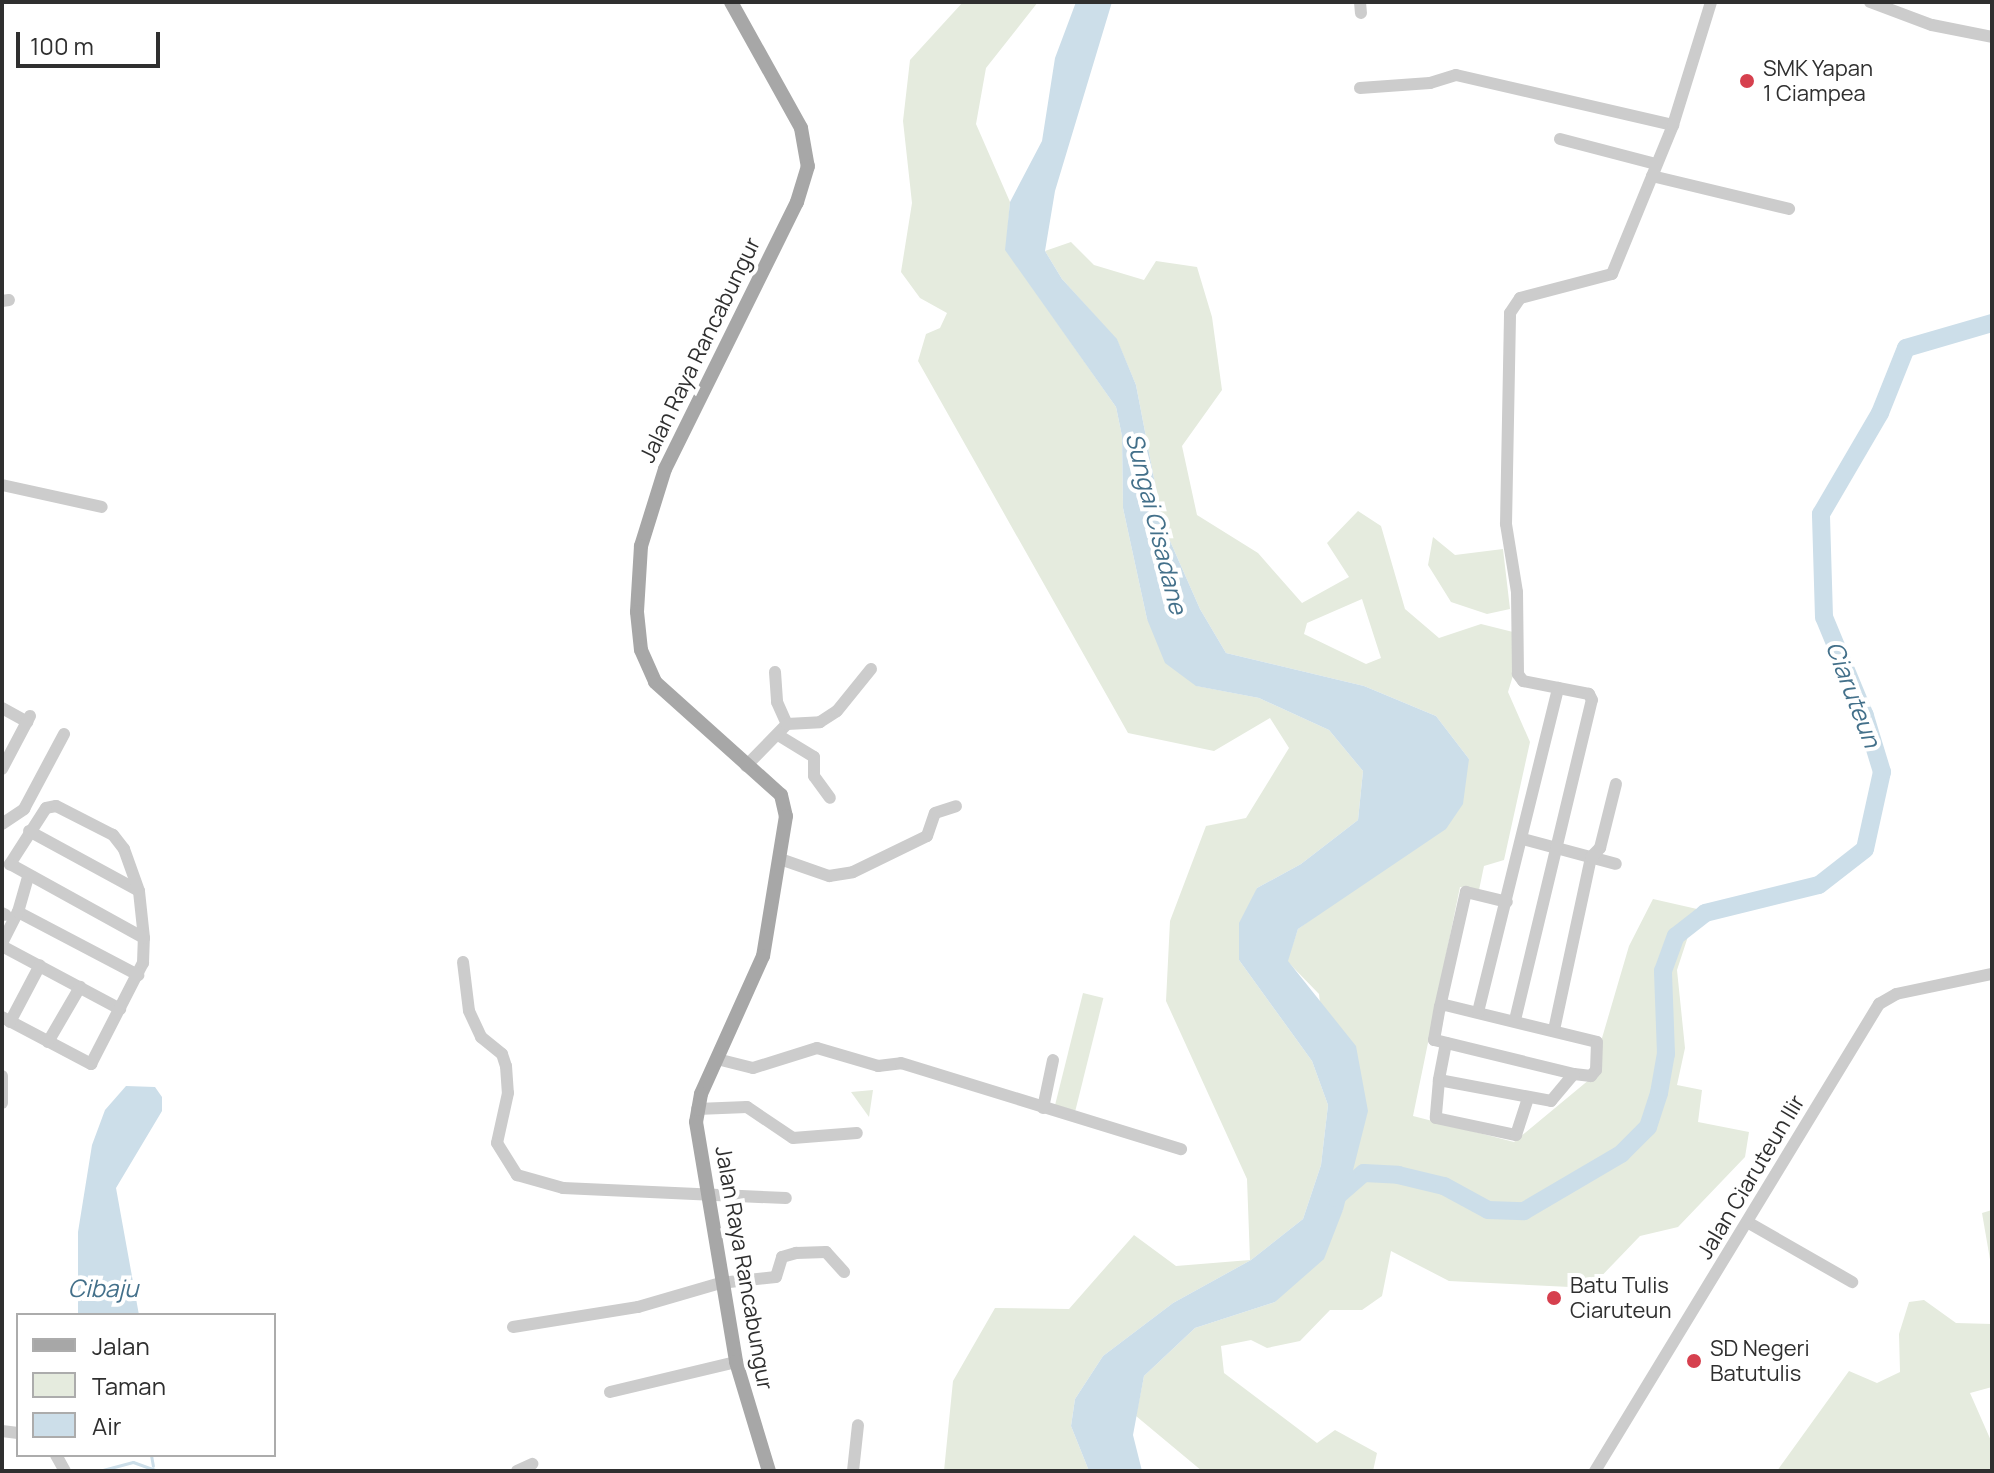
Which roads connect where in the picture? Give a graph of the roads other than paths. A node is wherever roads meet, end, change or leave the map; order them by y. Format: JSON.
{"nodes":[{"id":1,"x":731,"y":2,"type":"edge"},
{"id":2,"x":1711,"y":2,"type":"edge"},
{"id":3,"x":1870,"y":2,"type":"edge"},
{"id":4,"x":1992,"y":37,"type":"edge"},
{"id":5,"x":1360,"y":88,"type":"dead end"},
{"id":6,"x":1673,"y":125,"type":"junction"},
{"id":7,"x":1560,"y":139,"type":"dead end"},
{"id":8,"x":1654,"y":170,"type":"junction"},
{"id":9,"x":1789,"y":209,"type":"dead end"},
{"id":10,"x":2,"y":485,"type":"edge"},
{"id":11,"x":102,"y":507,"type":"dead end"},
{"id":12,"x":871,"y":669,"type":"dead end"},
{"id":13,"x":775,"y":672,"type":"dead end"},
{"id":14,"x":1558,"y":688,"type":"junction"},
{"id":15,"x":2,"y":708,"type":"edge"},
{"id":16,"x":787,"y":724,"type":"junction"},
{"id":17,"x":64,"y":734,"type":"dead end"},
{"id":18,"x":778,"y":735,"type":"junction"},
{"id":19,"x":746,"y":766,"type":"junction"},
{"id":20,"x":2,"y":769,"type":"edge"},
{"id":21,"x":1616,"y":784,"type":"dead end"},
{"id":22,"x":830,"y":798,"type":"dead end"},
{"id":23,"x":956,"y":806,"type":"dead end"},
{"id":24,"x":2,"y":824,"type":"edge"},
{"id":25,"x":29,"y":831,"type":"junction"},
{"id":26,"x":1523,"y":839,"type":"junction"},
{"id":27,"x":1556,"y":848,"type":"junction"},
{"id":28,"x":1591,"y":857,"type":"junction"},
{"id":29,"x":783,"y":860,"type":"junction"},
{"id":30,"x":1616,"y":864,"type":"dead end"},
{"id":31,"x":28,"y":876,"type":"junction"},
{"id":32,"x":139,"y":891,"type":"junction"},
{"id":33,"x":1507,"y":902,"type":"junction"},
{"id":34,"x":9,"y":913,"type":"edge"},
{"id":35,"x":144,"y":938,"type":"junction"},
{"id":36,"x":2,"y":945,"type":"edge"},
{"id":37,"x":463,"y":962,"type":"dead end"},
{"id":38,"x":40,"y":965,"type":"junction"},
{"id":39,"x":1992,"y":974,"type":"edge"},
{"id":40,"x":138,"y":975,"type":"junction"},
{"id":41,"x":80,"y":987,"type":"junction"},
{"id":42,"x":1440,"y":1007,"type":"junction"},
{"id":43,"x":120,"y":1009,"type":"junction"},
{"id":44,"x":1478,"y":1012,"type":"junction"},
{"id":45,"x":6,"y":1020,"type":"edge"},
{"id":46,"x":1515,"y":1020,"type":"junction"},
{"id":47,"x":1554,"y":1030,"type":"junction"},
{"id":48,"x":48,"y":1042,"type":"junction"},
{"id":49,"x":1446,"y":1043,"type":"junction"},
{"id":50,"x":717,"y":1059,"type":"junction"},
{"id":51,"x":1053,"y":1060,"type":"dead end"},
{"id":52,"x":1574,"y":1074,"type":"junction"},
{"id":53,"x":2,"y":1076,"type":"edge"},
{"id":54,"x":1439,"y":1080,"type":"junction"},
{"id":55,"x":1528,"y":1098,"type":"junction"},
{"id":56,"x":2,"y":1103,"type":"edge"},
{"id":57,"x":1043,"y":1108,"type":"junction"},
{"id":58,"x":697,"y":1109,"type":"junction"},
{"id":59,"x":857,"y":1133,"type":"dead end"},
{"id":60,"x":1181,"y":1149,"type":"dead end"},
{"id":61,"x":705,"y":1197,"type":"junction"},
{"id":62,"x":786,"y":1198,"type":"dead end"},
{"id":63,"x":1749,"y":1223,"type":"junction"},
{"id":64,"x":844,"y":1272,"type":"dead end"},
{"id":65,"x":1852,"y":1282,"type":"dead end"},
{"id":66,"x":720,"y":1283,"type":"junction"},
{"id":67,"x":513,"y":1327,"type":"dead end"},
{"id":68,"x":736,"y":1362,"type":"junction"},
{"id":69,"x":610,"y":1392,"type":"dead end"},
{"id":70,"x":858,"y":1425,"type":"dead end"},
{"id":71,"x":532,"y":1464,"type":"dead end"},
{"id":72,"x":517,"y":1471,"type":"edge"},
{"id":73,"x":769,"y":1471,"type":"edge"},
{"id":74,"x":853,"y":1471,"type":"edge"},
{"id":75,"x":1595,"y":1471,"type":"edge"}],
"edges":[{"from":1,"to":19,"type":"main road","name":"Jalan Raya Rancabungur"},
{"from":2,"to":6,"type":"street"},
{"from":3,"to":4,"type":"street"},
{"from":5,"to":6,"type":"street"},
{"from":6,"to":8,"type":"street"},
{"from":7,"to":8,"type":"street"},
{"from":8,"to":9,"type":"street"},
{"from":8,"to":14,"type":"street"},
{"from":10,"to":11,"type":"street"},
{"from":12,"to":16,"type":"street"},
{"from":13,"to":16,"type":"street"},
{"from":14,"to":26,"type":"street"},
{"from":14,"to":27,"type":"street"},
{"from":15,"to":20,"type":"street"},
{"from":16,"to":18,"type":"street"},
{"from":17,"to":24,"type":"street"},
{"from":18,"to":19,"type":"street"},
{"from":18,"to":22,"type":"street"},
{"from":19,"to":29,"type":"main road","name":"Jalan Raya Rancabungur"},
{"from":21,"to":28,"type":"street"},
{"from":23,"to":29,"type":"street"},
{"from":25,"to":31,"type":"street"},
{"from":25,"to":32,"type":"street"},
{"from":25,"to":32,"type":"street"},
{"from":26,"to":27,"type":"street"},
{"from":26,"to":33,"type":"street"},
{"from":27,"to":28,"type":"street"},
{"from":27,"to":46,"type":"street"},
{"from":28,"to":30,"type":"street"},
{"from":28,"to":47,"type":"street"},
{"from":29,"to":50,"type":"main road","name":"Jalan Raya Rancabungur"},
{"from":31,"to":34,"type":"street"},
{"from":31,"to":35,"type":"street"},
{"from":32,"to":35,"type":"street"},
{"from":33,"to":42,"type":"street"},
{"from":33,"to":44,"type":"street"},
{"from":34,"to":36,"type":"street"},
{"from":34,"to":40,"type":"street"},
{"from":35,"to":40,"type":"street"},
{"from":36,"to":38,"type":"street"},
{"from":37,"to":61,"type":"street"},
{"from":38,"to":41,"type":"street"},
{"from":38,"to":45,"type":"street"},
{"from":39,"to":63,"type":"street","name":"Jalan Ciaruteun Ilir"},
{"from":40,"to":43,"type":"street"},
{"from":41,"to":43,"type":"street"},
{"from":41,"to":48,"type":"street"},
{"from":42,"to":44,"type":"street"},
{"from":42,"to":49,"type":"street"},
{"from":43,"to":48,"type":"street"},
{"from":44,"to":46,"type":"street"},
{"from":45,"to":48,"type":"street"},
{"from":46,"to":47,"type":"street"},
{"from":47,"to":52,"type":"street"},
{"from":49,"to":52,"type":"street"},
{"from":49,"to":54,"type":"street"},
{"from":50,"to":57,"type":"street"},
{"from":50,"to":58,"type":"main road","name":"Jalan Raya Rancabungur"},
{"from":51,"to":57,"type":"street"},
{"from":52,"to":55,"type":"street"},
{"from":53,"to":56,"type":"street"},
{"from":54,"to":55,"type":"street"},
{"from":54,"to":55,"type":"street"},
{"from":57,"to":60,"type":"street"},
{"from":58,"to":59,"type":"street"},
{"from":58,"to":61,"type":"main road","name":"Jalan Raya Rancabungur"},
{"from":61,"to":62,"type":"street"},
{"from":61,"to":66,"type":"main road","name":"Jalan Raya Rancabungur"},
{"from":63,"to":65,"type":"street"},
{"from":63,"to":75,"type":"street","name":"Jalan Ciaruteun Ilir"},
{"from":64,"to":66,"type":"street"},
{"from":66,"to":67,"type":"street"},
{"from":66,"to":68,"type":"main road","name":"Jalan Raya Rancabungur"},
{"from":68,"to":69,"type":"street"},
{"from":68,"to":73,"type":"main road","name":"Jalan Raya Rancabungur"},
{"from":70,"to":74,"type":"street"},
{"from":71,"to":72,"type":"street"}]}
